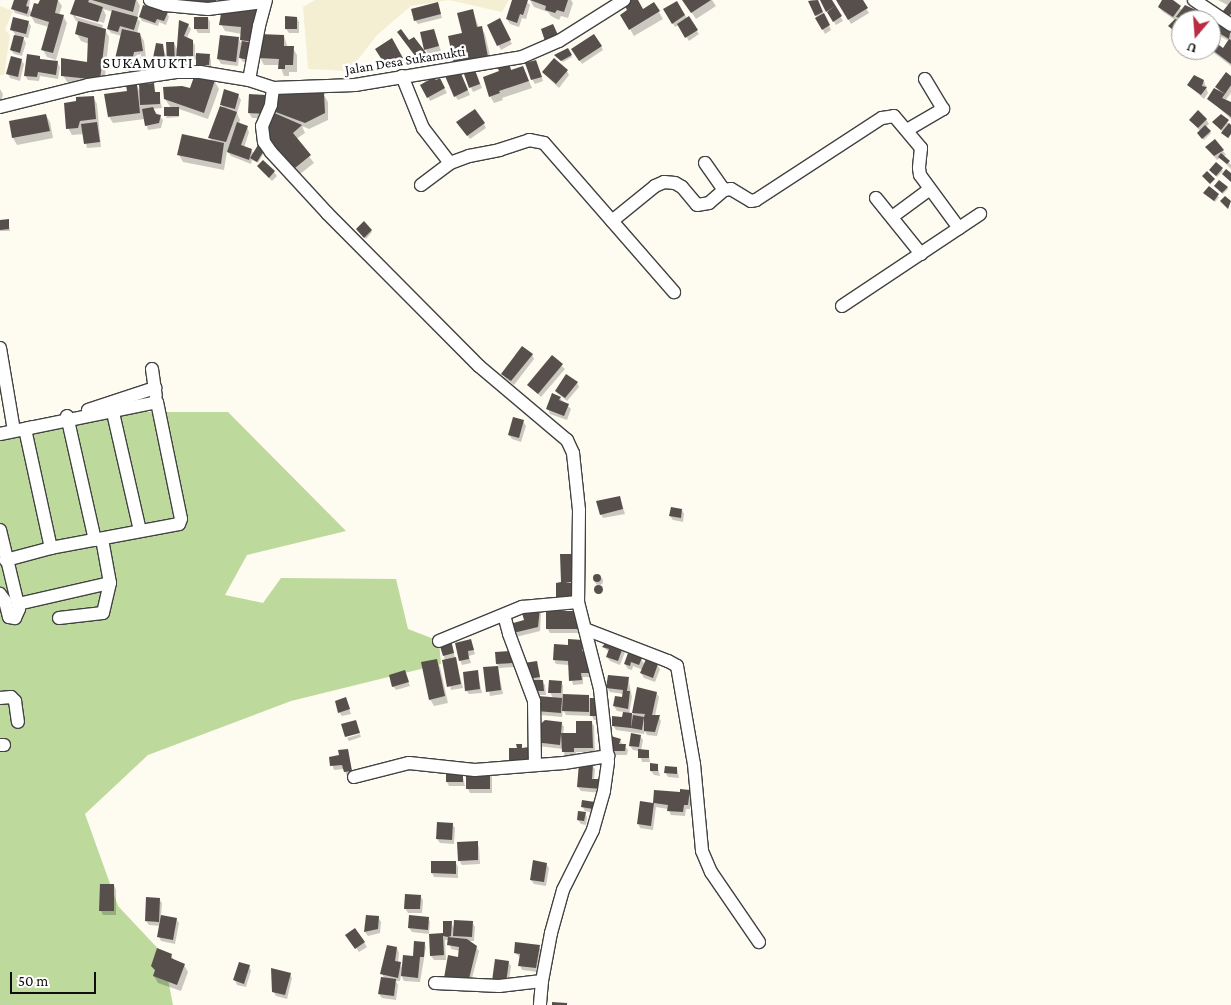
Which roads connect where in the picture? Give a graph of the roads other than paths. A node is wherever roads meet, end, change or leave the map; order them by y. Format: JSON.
{"nodes":[{"id":1,"x":150,"y":0,"type":"edge"},
{"id":2,"x":624,"y":0,"type":"edge"},
{"id":3,"x":1194,"y":0,"type":"edge"},
{"id":4,"x":265,"y":1,"type":"edge"},
{"id":5,"x":1230,"y":22,"type":"edge"},
{"id":6,"x":402,"y":76,"type":"junction"},
{"id":7,"x":925,"y":79,"type":"dead end"},
{"id":8,"x":249,"y":80,"type":"junction"},
{"id":9,"x":273,"y":88,"type":"junction"},
{"id":10,"x":0,"y":107,"type":"edge"},
{"id":11,"x":906,"y":130,"type":"junction"},
{"id":12,"x":450,"y":163,"type":"junction"},
{"id":13,"x":705,"y":163,"type":"dead end"},
{"id":14,"x":421,"y":185,"type":"dead end"},
{"id":15,"x":930,"y":189,"type":"junction"},
{"id":16,"x":724,"y":190,"type":"junction"},
{"id":17,"x":876,"y":198,"type":"dead end"},
{"id":18,"x":980,"y":214,"type":"dead end"},
{"id":19,"x":892,"y":217,"type":"junction"},
{"id":20,"x":612,"y":221,"type":"junction"},
{"id":21,"x":959,"y":228,"type":"junction"},
{"id":22,"x":921,"y":254,"type":"junction"},
{"id":23,"x":674,"y":292,"type":"dead end"},
{"id":24,"x":842,"y":306,"type":"dead end"},
{"id":25,"x":0,"y":348,"type":"edge"},
{"id":26,"x":152,"y":369,"type":"dead end"},
{"id":27,"x":4,"y":388,"type":"edge"},
{"id":28,"x":155,"y":388,"type":"junction"},
{"id":29,"x":157,"y":402,"type":"junction"},
{"id":30,"x":112,"y":407,"type":"junction"},
{"id":31,"x":68,"y":418,"type":"junction"},
{"id":32,"x":20,"y":430,"type":"junction"},
{"id":33,"x":0,"y":434,"type":"edge"},
{"id":34,"x":0,"y":530,"type":"edge"},
{"id":35,"x":140,"y":531,"type":"junction"},
{"id":36,"x":98,"y":539,"type":"junction"},
{"id":37,"x":2,"y":548,"type":"edge"},
{"id":38,"x":51,"y":548,"type":"junction"},
{"id":39,"x":6,"y":560,"type":"junction"},
{"id":40,"x":110,"y":583,"type":"junction"},
{"id":41,"x":0,"y":594,"type":"edge"},
{"id":42,"x":578,"y":602,"type":"junction"},
{"id":43,"x":18,"y":604,"type":"junction"},
{"id":44,"x":504,"y":615,"type":"junction"},
{"id":45,"x":59,"y":618,"type":"dead end"},
{"id":46,"x":585,"y":629,"type":"junction"},
{"id":47,"x":440,"y":640,"type":"dead end"},
{"id":48,"x":0,"y":698,"type":"edge"},
{"id":49,"x":18,"y":722,"type":"dead end"},
{"id":50,"x":608,"y":756,"type":"junction"},
{"id":51,"x":534,"y":764,"type":"junction"},
{"id":52,"x":354,"y":777,"type":"dead end"},
{"id":53,"x":759,"y":942,"type":"dead end"},
{"id":54,"x":542,"y":981,"type":"junction"},
{"id":55,"x":435,"y":983,"type":"dead end"},
{"id":56,"x":540,"y":1005,"type":"edge"}],
"edges":[{"from":1,"to":4,"type":"street"},
{"from":2,"to":6,"type":"street","name":"Jalan Desa Sukamukti"},
{"from":3,"to":5,"type":"street"},
{"from":4,"to":8,"type":"street"},
{"from":6,"to":9,"type":"street","name":"Jalan Desa Sukamukti"},
{"from":6,"to":12,"type":"street"},
{"from":7,"to":11,"type":"street"},
{"from":8,"to":9,"type":"street","name":"Jalan Desa Sukamukti"},
{"from":8,"to":10,"type":"street","name":"Jalan Desa Sukamukti"},
{"from":9,"to":42,"type":"street"},
{"from":11,"to":15,"type":"street"},
{"from":11,"to":16,"type":"street"},
{"from":12,"to":14,"type":"street"},
{"from":12,"to":20,"type":"street"},
{"from":13,"to":16,"type":"street"},
{"from":15,"to":19,"type":"street"},
{"from":15,"to":21,"type":"street"},
{"from":16,"to":20,"type":"street"},
{"from":17,"to":19,"type":"street"},
{"from":18,"to":21,"type":"street"},
{"from":19,"to":22,"type":"street"},
{"from":20,"to":23,"type":"street"},
{"from":21,"to":22,"type":"street"},
{"from":22,"to":24,"type":"street"},
{"from":25,"to":27,"type":"street"},
{"from":26,"to":28,"type":"street"},
{"from":27,"to":32,"type":"street"},
{"from":28,"to":29,"type":"street"},
{"from":28,"to":30,"type":"street"},
{"from":29,"to":30,"type":"street"},
{"from":29,"to":35,"type":"street"},
{"from":30,"to":31,"type":"street"},
{"from":30,"to":35,"type":"street"},
{"from":31,"to":32,"type":"street"},
{"from":31,"to":36,"type":"street"},
{"from":32,"to":33,"type":"street"},
{"from":32,"to":38,"type":"street"},
{"from":34,"to":37,"type":"street"},
{"from":35,"to":36,"type":"street"},
{"from":36,"to":38,"type":"street"},
{"from":36,"to":40,"type":"street"},
{"from":37,"to":39,"type":"street"},
{"from":38,"to":39,"type":"street"},
{"from":39,"to":43,"type":"street"},
{"from":40,"to":43,"type":"street"},
{"from":40,"to":45,"type":"street"},
{"from":41,"to":43,"type":"street"},
{"from":42,"to":44,"type":"street"},
{"from":42,"to":46,"type":"street"},
{"from":44,"to":47,"type":"street"},
{"from":44,"to":51,"type":"street"},
{"from":46,"to":50,"type":"street"},
{"from":46,"to":53,"type":"street"},
{"from":48,"to":49,"type":"street"},
{"from":50,"to":51,"type":"street"},
{"from":50,"to":54,"type":"street"},
{"from":51,"to":52,"type":"street"},
{"from":54,"to":55,"type":"street"},
{"from":54,"to":56,"type":"street"}]}
